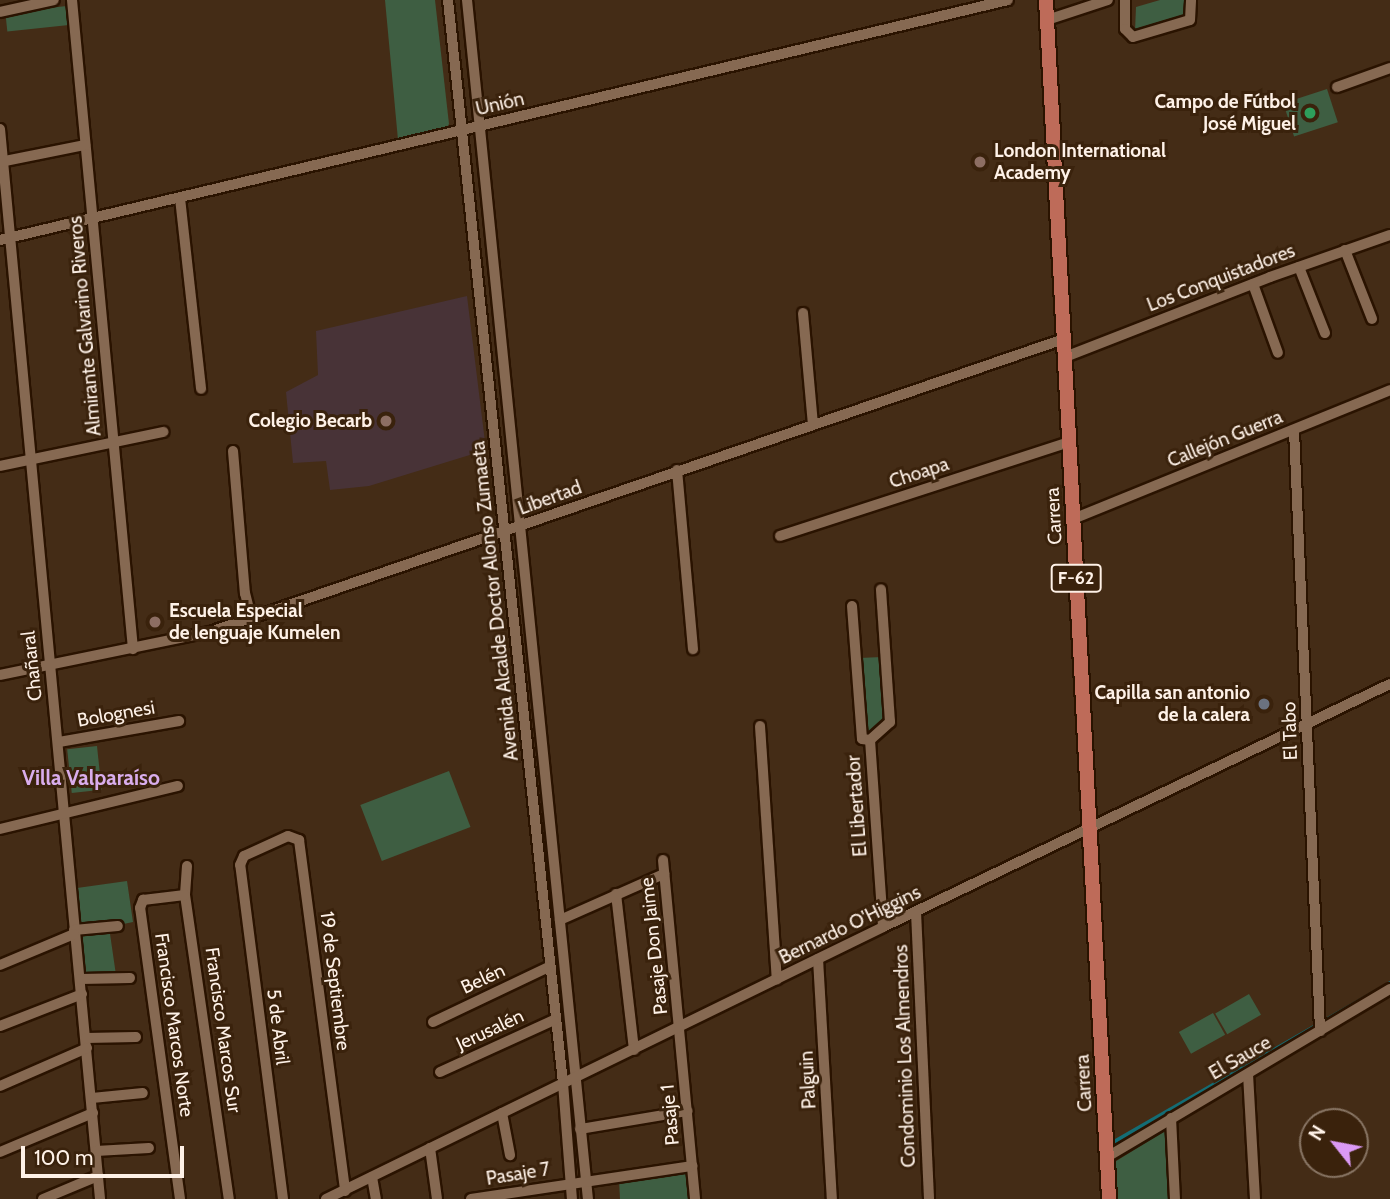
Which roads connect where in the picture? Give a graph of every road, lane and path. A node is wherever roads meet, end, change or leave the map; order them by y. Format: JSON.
{"nodes":[{"id":1,"x":54,"y":0,"type":"edge"},
{"id":2,"x":72,"y":0,"type":"edge"},
{"id":3,"x":448,"y":0,"type":"edge"},
{"id":4,"x":467,"y":0,"type":"edge"},
{"id":5,"x":1008,"y":0,"type":"edge"},
{"id":6,"x":1046,"y":0,"type":"edge"},
{"id":7,"x":1108,"y":0,"type":"edge"},
{"id":8,"x":1125,"y":0,"type":"edge"},
{"id":9,"x":1191,"y":0,"type":"edge"},
{"id":10,"x":0,"y":12,"type":"edge"},
{"id":11,"x":1047,"y":20,"type":"junction"},
{"id":12,"x":1390,"y":68,"type":"edge"},
{"id":13,"x":1338,"y":87,"type":"dead end"},
{"id":14,"x":480,"y":127,"type":"junction"},
{"id":15,"x":0,"y":129,"type":"edge"},
{"id":16,"x":462,"y":131,"type":"junction"},
{"id":17,"x":85,"y":145,"type":"junction"},
{"id":18,"x":2,"y":161,"type":"edge"},
{"id":19,"x":180,"y":198,"type":"junction"},
{"id":20,"x":92,"y":219,"type":"junction"},
{"id":21,"x":1390,"y":235,"type":"edge"},
{"id":22,"x":5,"y":239,"type":"edge"},
{"id":23,"x":1346,"y":250,"type":"junction"},
{"id":24,"x":1298,"y":267,"type":"junction"},
{"id":25,"x":1253,"y":284,"type":"junction"},
{"id":26,"x":803,"y":313,"type":"dead end"},
{"id":27,"x":1372,"y":319,"type":"dead end"},
{"id":28,"x":1325,"y":333,"type":"dead end"},
{"id":29,"x":1064,"y":339,"type":"junction"},
{"id":30,"x":1279,"y":353,"type":"dead end"},
{"id":31,"x":1065,"y":357,"type":"junction"},
{"id":32,"x":201,"y":389,"type":"dead end"},
{"id":33,"x":1390,"y":390,"type":"edge"},
{"id":34,"x":813,"y":425,"type":"junction"},
{"id":35,"x":1294,"y":430,"type":"junction"},
{"id":36,"x":163,"y":432,"type":"dead end"},
{"id":37,"x":1069,"y":442,"type":"junction"},
{"id":38,"x":114,"y":444,"type":"junction"},
{"id":39,"x":233,"y":451,"type":"dead end"},
{"id":40,"x":30,"y":460,"type":"junction"},
{"id":41,"x":0,"y":466,"type":"edge"},
{"id":42,"x":677,"y":470,"type":"junction"},
{"id":43,"x":1073,"y":519,"type":"junction"},
{"id":44,"x":519,"y":527,"type":"junction"},
{"id":45,"x":506,"y":532,"type":"junction"},
{"id":46,"x":780,"y":536,"type":"dead end"},
{"id":47,"x":881,"y":589,"type":"dead end"},
{"id":48,"x":852,"y":606,"type":"dead end"},
{"id":49,"x":251,"y":617,"type":"junction"},
{"id":50,"x":133,"y":649,"type":"junction"},
{"id":51,"x":693,"y":649,"type":"dead end"},
{"id":52,"x":49,"y":667,"type":"junction"},
{"id":53,"x":0,"y":675,"type":"edge"},
{"id":54,"x":1390,"y":684,"type":"edge"},
{"id":55,"x":179,"y":721,"type":"dead end"},
{"id":56,"x":1307,"y":723,"type":"junction"},
{"id":57,"x":760,"y":726,"type":"dead end"},
{"id":58,"x":870,"y":740,"type":"junction"},
{"id":59,"x":59,"y":742,"type":"junction"},
{"id":60,"x":178,"y":786,"type":"dead end"},
{"id":61,"x":65,"y":815,"type":"junction"},
{"id":62,"x":0,"y":829,"type":"edge"},
{"id":63,"x":1090,"y":830,"type":"junction"},
{"id":64,"x":241,"y":860,"type":"joint"},
{"id":65,"x":663,"y":860,"type":"dead end"},
{"id":66,"x":187,"y":866,"type":"dead end"},
{"id":67,"x":664,"y":874,"type":"junction"},
{"id":68,"x":616,"y":894,"type":"junction"},
{"id":69,"x":185,"y":895,"type":"junction"},
{"id":70,"x":916,"y":912,"type":"junction"},
{"id":71,"x":560,"y":920,"type":"junction"},
{"id":72,"x":118,"y":926,"type":"dead end"},
{"id":73,"x":883,"y":927,"type":"junction"},
{"id":74,"x":74,"y":932,"type":"junction"},
{"id":75,"x":818,"y":959,"type":"junction"},
{"id":76,"x":0,"y":965,"type":"edge"},
{"id":77,"x":549,"y":967,"type":"junction"},
{"id":78,"x":130,"y":978,"type":"dead end"},
{"id":79,"x":81,"y":979,"type":"junction"},
{"id":80,"x":777,"y":979,"type":"junction"},
{"id":81,"x":1390,"y":989,"type":"edge"},
{"id":82,"x":82,"y":994,"type":"junction"},
{"id":83,"x":554,"y":1020,"type":"junction"},
{"id":84,"x":433,"y":1022,"type":"dead end"},
{"id":85,"x":0,"y":1026,"type":"edge"},
{"id":86,"x":680,"y":1027,"type":"junction"},
{"id":87,"x":1320,"y":1031,"type":"junction"},
{"id":88,"x":136,"y":1037,"type":"dead end"},
{"id":89,"x":87,"y":1043,"type":"junction"},
{"id":90,"x":634,"y":1050,"type":"junction"},
{"id":91,"x":440,"y":1072,"type":"dead end"},
{"id":92,"x":1248,"y":1074,"type":"junction"},
{"id":93,"x":578,"y":1076,"type":"junction"},
{"id":94,"x":563,"y":1083,"type":"junction"},
{"id":95,"x":0,"y":1086,"type":"edge"},
{"id":96,"x":143,"y":1093,"type":"dead end"},
{"id":97,"x":92,"y":1098,"type":"junction"},
{"id":98,"x":688,"y":1111,"type":"junction"},
{"id":99,"x":93,"y":1113,"type":"junction"},
{"id":100,"x":502,"y":1113,"type":"junction"},
{"id":101,"x":1171,"y":1118,"type":"junction"},
{"id":102,"x":580,"y":1129,"type":"junction"},
{"id":103,"x":149,"y":1147,"type":"dead end"},
{"id":104,"x":430,"y":1149,"type":"junction"},
{"id":105,"x":96,"y":1151,"type":"junction"},
{"id":106,"x":0,"y":1152,"type":"edge"},
{"id":107,"x":510,"y":1155,"type":"dead end"},
{"id":108,"x":1107,"y":1157,"type":"junction"},
{"id":109,"x":693,"y":1166,"type":"junction"},
{"id":110,"x":98,"y":1176,"type":"junction"},
{"id":111,"x":372,"y":1177,"type":"junction"},
{"id":112,"x":585,"y":1180,"type":"junction"},
{"id":113,"x":570,"y":1184,"type":"junction"},
{"id":114,"x":345,"y":1191,"type":"junction"},
{"id":115,"x":43,"y":1199,"type":"edge"},
{"id":116,"x":100,"y":1199,"type":"edge"},
{"id":117,"x":180,"y":1199,"type":"edge"},
{"id":118,"x":229,"y":1199,"type":"edge"},
{"id":119,"x":283,"y":1199,"type":"edge"},
{"id":120,"x":326,"y":1199,"type":"edge"},
{"id":121,"x":376,"y":1199,"type":"edge"},
{"id":122,"x":437,"y":1199,"type":"edge"},
{"id":123,"x":471,"y":1199,"type":"edge"},
{"id":124,"x":572,"y":1199,"type":"edge"},
{"id":125,"x":587,"y":1199,"type":"edge"},
{"id":126,"x":695,"y":1199,"type":"edge"},
{"id":127,"x":832,"y":1199,"type":"edge"},
{"id":128,"x":929,"y":1199,"type":"edge"},
{"id":129,"x":1110,"y":1199,"type":"edge"},
{"id":130,"x":1175,"y":1199,"type":"edge"},
{"id":131,"x":1255,"y":1199,"type":"edge"}],
"edges":[{"from":1,"to":10,"type":"street"},
{"from":2,"to":17,"type":"street","name":"Almirante Galvarino Riveros"},
{"from":3,"to":16,"type":"street","name":"Avenida Alcalde Doctor Alonso Zumaeta"},
{"from":4,"to":14,"type":"street","name":"Avenida Alcalde Doctor Alonso Zumaeta"},
{"from":5,"to":14,"type":"street","name":"Unión"},
{"from":6,"to":11,"type":"main road","name":"Carrera","number":"F-62"},
{"from":7,"to":11,"type":"street"},
{"from":8,"to":9,"type":"street"},
{"from":11,"to":29,"type":"main road","name":"Carrera","number":"F-62"},
{"from":12,"to":13,"type":"street"},
{"from":14,"to":16,"type":"street","name":"Unión"},
{"from":14,"to":44,"type":"street","name":"Avenida Alcalde Doctor Alonso Zumaeta"},
{"from":15,"to":18,"type":"street","name":"Chañaral"},
{"from":16,"to":19,"type":"street","name":"Unión"},
{"from":16,"to":45,"type":"street","name":"Avenida Alcalde Doctor Alonso Zumaeta"},
{"from":17,"to":18,"type":"street"},
{"from":17,"to":20,"type":"street","name":"Almirante Galvarino Riveros"},
{"from":18,"to":22,"type":"street","name":"Chañaral"},
{"from":19,"to":20,"type":"street","name":"Unión"},
{"from":19,"to":32,"type":"street"},
{"from":20,"to":22,"type":"street","name":"Unión"},
{"from":20,"to":38,"type":"street","name":"Almirante Galvarino Riveros"},
{"from":21,"to":23,"type":"street","name":"Los Conquistadores"},
{"from":22,"to":40,"type":"street","name":"Chañaral"},
{"from":23,"to":24,"type":"street","name":"Los Conquistadores"},
{"from":23,"to":27,"type":"street"},
{"from":24,"to":25,"type":"street","name":"Los Conquistadores"},
{"from":24,"to":28,"type":"street"},
{"from":25,"to":30,"type":"street"},
{"from":25,"to":31,"type":"street","name":"Los Conquistadores"},
{"from":26,"to":34,"type":"street"},
{"from":29,"to":31,"type":"main road","name":"Carrera","number":"F-62"},
{"from":29,"to":34,"type":"street","name":"Libertad"},
{"from":31,"to":37,"type":"main road","name":"Carrera","number":"F-62"},
{"from":33,"to":35,"type":"street","name":"Callejón Guerra"},
{"from":34,"to":42,"type":"street","name":"Libertad"},
{"from":35,"to":43,"type":"street","name":"Callejón Guerra"},
{"from":35,"to":56,"type":"street","name":"El Tabo"},
{"from":36,"to":38,"type":"street"},
{"from":37,"to":43,"type":"main road","name":"Carrera","number":"F-62"},
{"from":37,"to":46,"type":"street","name":"Choapa"},
{"from":38,"to":40,"type":"street"},
{"from":38,"to":50,"type":"street","name":"Almirante Galvarino Riveros"},
{"from":39,"to":49,"type":"street"},
{"from":40,"to":41,"type":"street"},
{"from":40,"to":52,"type":"street","name":"Chañaral"},
{"from":42,"to":44,"type":"street","name":"Libertad"},
{"from":42,"to":51,"type":"street"},
{"from":43,"to":63,"type":"main road","name":"Carrera","number":"F-62"},
{"from":44,"to":45,"type":"street","name":"Libertad"},
{"from":44,"to":71,"type":"street","name":"Avenida Alcalde Doctor Alonso Zumaeta"},
{"from":45,"to":49,"type":"street","name":"Libertad"},
{"from":45,"to":77,"type":"street","name":"Avenida Alcalde Doctor Alonso Zumaeta"},
{"from":47,"to":58,"type":"street"},
{"from":48,"to":58,"type":"street","name":"El Libertador"},
{"from":49,"to":50,"type":"street","name":"Libertad"},
{"from":50,"to":52,"type":"street","name":"Libertad"},
{"from":52,"to":53,"type":"street","name":"Libertad"},
{"from":52,"to":59,"type":"street","name":"Chañaral"},
{"from":54,"to":56,"type":"street","name":"Bernardo O'Higgins"},
{"from":55,"to":59,"type":"street","name":"Bolognesi"},
{"from":56,"to":63,"type":"street","name":"Bernardo O'Higgins"},
{"from":56,"to":87,"type":"street","name":"El Tabo"},
{"from":57,"to":80,"type":"street"},
{"from":58,"to":73,"type":"street","name":"El Libertador"},
{"from":59,"to":61,"type":"street","name":"Chañaral"},
{"from":60,"to":61,"type":"street"},
{"from":61,"to":62,"type":"street"},
{"from":61,"to":74,"type":"street","name":"Chañaral"},
{"from":63,"to":70,"type":"street","name":"Bernardo O'Higgins"},
{"from":63,"to":108,"type":"main road","name":"Carrera","number":"F-62"},
{"from":64,"to":114,"type":"street","name":"19 de Septiembre"},
{"from":64,"to":119,"type":"street","name":"5 de Abril"},
{"from":65,"to":67,"type":"street","name":"Pasaje Don Jaime"},
{"from":66,"to":69,"type":"street","name":"Francisco Marcos Sur"},
{"from":67,"to":68,"type":"street"},
{"from":67,"to":86,"type":"street","name":"Pasaje Don Jaime"},
{"from":68,"to":71,"type":"street"},
{"from":68,"to":90,"type":"street"},
{"from":69,"to":117,"type":"street","name":"Francisco Marcos Norte"},
{"from":69,"to":118,"type":"street","name":"Francisco Marcos Sur"},
{"from":70,"to":73,"type":"street","name":"Bernardo O'Higgins"},
{"from":70,"to":128,"type":"street","name":"Condominio Los Almendros"},
{"from":71,"to":93,"type":"street","name":"Avenida Alcalde Doctor Alonso Zumaeta"},
{"from":72,"to":74,"type":"street"},
{"from":73,"to":75,"type":"street","name":"Bernardo O'Higgins"},
{"from":74,"to":76,"type":"street"},
{"from":74,"to":79,"type":"street","name":"Chañaral"},
{"from":75,"to":80,"type":"street","name":"Bernardo O'Higgins"},
{"from":75,"to":127,"type":"street","name":"Palguin"},
{"from":77,"to":83,"type":"street","name":"Avenida Alcalde Doctor Alonso Zumaeta"},
{"from":77,"to":84,"type":"street","name":"Belén"},
{"from":78,"to":79,"type":"street"},
{"from":79,"to":82,"type":"street","name":"Chañaral"},
{"from":80,"to":86,"type":"street","name":"Bernardo O'Higgins"},
{"from":81,"to":87,"type":"street","name":"El Sauce"},
{"from":82,"to":85,"type":"street"},
{"from":82,"to":89,"type":"street","name":"Chañaral"},
{"from":83,"to":91,"type":"street","name":"Jerusalén"},
{"from":83,"to":94,"type":"street","name":"Avenida Alcalde Doctor Alonso Zumaeta"},
{"from":86,"to":90,"type":"street","name":"Bernardo O'Higgins"},
{"from":86,"to":98,"type":"street","name":"Pasaje 1"},
{"from":87,"to":92,"type":"street","name":"El Sauce"},
{"from":88,"to":89,"type":"street"},
{"from":89,"to":95,"type":"street"},
{"from":89,"to":97,"type":"street","name":"Chañaral"},
{"from":90,"to":93,"type":"street","name":"Bernardo O'Higgins"},
{"from":92,"to":101,"type":"street","name":"El Sauce"},
{"from":92,"to":131,"type":"street"},
{"from":93,"to":94,"type":"street","name":"Bernardo O'Higgins"},
{"from":93,"to":102,"type":"street","name":"Avenida Alcalde Doctor Alonso Zumaeta"},
{"from":94,"to":100,"type":"street","name":"Bernardo O'Higgins"},
{"from":94,"to":113,"type":"street","name":"Avenida Alcalde Doctor Alonso Zumaeta"},
{"from":96,"to":97,"type":"street"},
{"from":97,"to":99,"type":"street","name":"Chañaral"},
{"from":98,"to":102,"type":"street"},
{"from":98,"to":109,"type":"street","name":"Pasaje 1"},
{"from":99,"to":105,"type":"street","name":"Chañaral"},
{"from":99,"to":106,"type":"street"},
{"from":100,"to":104,"type":"street","name":"Bernardo O'Higgins"},
{"from":100,"to":107,"type":"street"},
{"from":101,"to":108,"type":"street","name":"El Sauce"},
{"from":101,"to":130,"type":"street"},
{"from":102,"to":112,"type":"street","name":"Avenida Alcalde Doctor Alonso Zumaeta"},
{"from":103,"to":105,"type":"street"},
{"from":104,"to":111,"type":"street","name":"Bernardo O'Higgins"},
{"from":104,"to":122,"type":"street"},
{"from":105,"to":110,"type":"street","name":"Chañaral"},
{"from":108,"to":129,"type":"main road","number":"F-62"},
{"from":109,"to":112,"type":"street","name":"Pasaje 7"},
{"from":109,"to":126,"type":"street","name":"Pasaje 1"},
{"from":110,"to":115,"type":"street"},
{"from":110,"to":116,"type":"street","name":"Chañaral"},
{"from":111,"to":114,"type":"street","name":"Bernardo O'Higgins"},
{"from":111,"to":121,"type":"street"},
{"from":112,"to":113,"type":"street","name":"Pasaje 7"},
{"from":112,"to":125,"type":"street","name":"Avenida Alcalde Doctor Alonso Zumaeta"},
{"from":113,"to":123,"type":"street","name":"Pasaje 7"},
{"from":113,"to":124,"type":"street","name":"Avenida Alcalde Doctor Alonso Zumaeta"},
{"from":114,"to":120,"type":"street","name":"Bernardo O'Higgins"}]}
